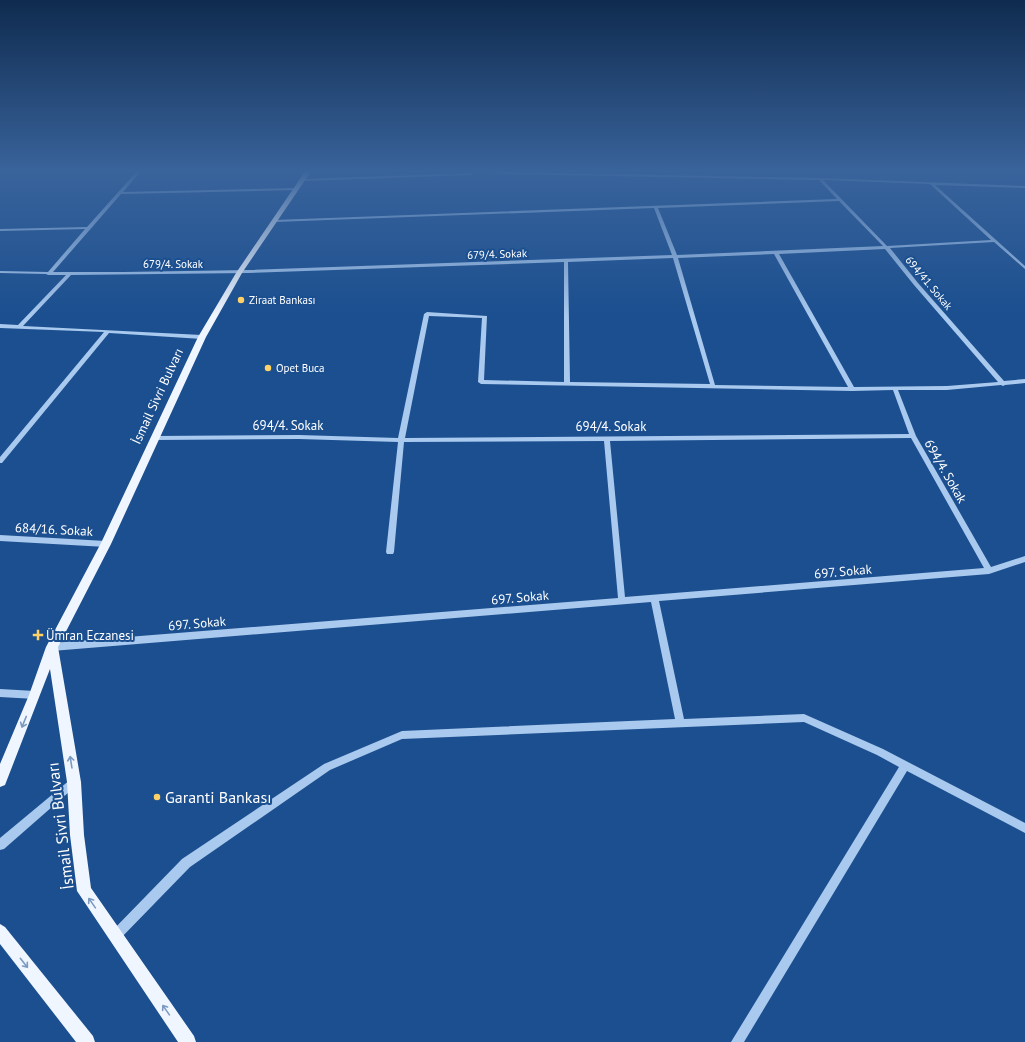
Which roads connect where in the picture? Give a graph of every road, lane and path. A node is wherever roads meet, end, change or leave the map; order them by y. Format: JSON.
{"nodes":[{"id":1,"x":96,"y":219,"type":"edge"},
{"id":2,"x":339,"y":219,"type":"edge"},
{"id":3,"x":661,"y":219,"type":"edge"},
{"id":4,"x":859,"y":219,"type":"edge"},
{"id":5,"x":970,"y":219,"type":"edge"},
{"id":6,"x":274,"y":221,"type":"joint"},
{"id":7,"x":88,"y":228,"type":"junction"},
{"id":8,"x":0,"y":230,"type":"edge"},
{"id":9,"x":994,"y":241,"type":"junction"},
{"id":10,"x":887,"y":248,"type":"junction"},
{"id":11,"x":776,"y":253,"type":"junction"},
{"id":12,"x":675,"y":256,"type":"junction"},
{"id":13,"x":566,"y":260,"type":"junction"},
{"id":14,"x":1025,"y":268,"type":"edge"},
{"id":15,"x":0,"y":272,"type":"edge"},
{"id":16,"x":70,"y":273,"type":"junction"},
{"id":17,"x":239,"y":273,"type":"junction"},
{"id":18,"x":48,"y":274,"type":"junction"},
{"id":19,"x":0,"y":326,"type":"edge"},
{"id":20,"x":19,"y":327,"type":"junction"},
{"id":21,"x":108,"y":331,"type":"junction"},
{"id":22,"x":202,"y":337,"type":"junction"},
{"id":23,"x":1025,"y":381,"type":"edge"},
{"id":24,"x":567,"y":384,"type":"junction"},
{"id":25,"x":1003,"y":384,"type":"junction"},
{"id":26,"x":713,"y":386,"type":"junction"},
{"id":27,"x":852,"y":389,"type":"junction"},
{"id":28,"x":895,"y":389,"type":"junction"},
{"id":29,"x":912,"y":436,"type":"junction"},
{"id":30,"x":156,"y":438,"type":"junction"},
{"id":31,"x":607,"y":438,"type":"junction"},
{"id":32,"x":401,"y":440,"type":"junction"},
{"id":33,"x":0,"y":460,"type":"edge"},
{"id":34,"x":0,"y":538,"type":"edge"},
{"id":35,"x":106,"y":544,"type":"junction"},
{"id":36,"x":390,"y":552,"type":"dead end"},
{"id":37,"x":1025,"y":559,"type":"edge"},
{"id":38,"x":989,"y":571,"type":"junction"},
{"id":39,"x":654,"y":598,"type":"junction"},
{"id":40,"x":622,"y":601,"type":"junction"},
{"id":41,"x":52,"y":647,"type":"junction"},
{"id":42,"x":0,"y":693,"type":"edge"},
{"id":43,"x":35,"y":695,"type":"junction"},
{"id":44,"x":680,"y":724,"type":"junction"},
{"id":45,"x":905,"y":765,"type":"junction"},
{"id":46,"x":0,"y":780,"type":"edge"},
{"id":47,"x":74,"y":782,"type":"junction"},
{"id":48,"x":1025,"y":828,"type":"edge"},
{"id":49,"x":0,"y":845,"type":"edge"},
{"id":50,"x":0,"y":932,"type":"edge"},
{"id":51,"x":115,"y":936,"type":"junction"},
{"id":52,"x":86,"y":1042,"type":"edge"},
{"id":53,"x":188,"y":1042,"type":"edge"},
{"id":54,"x":737,"y":1042,"type":"edge"}],
"edges":[{"from":1,"to":7,"type":"street"},
{"from":2,"to":6,"type":"street"},
{"from":3,"to":12,"type":"street"},
{"from":4,"to":10,"type":"street","name":"694/41. Sokak"},
{"from":5,"to":9,"type":"street"},
{"from":6,"to":17,"type":"main road","name":"İsmail Sivri Bulvarı"},
{"from":7,"to":8,"type":"street"},
{"from":7,"to":18,"type":"street"},
{"from":9,"to":10,"type":"street","name":"679/4. Sokak"},
{"from":9,"to":14,"type":"street"},
{"from":10,"to":11,"type":"street","name":"679/4. Sokak"},
{"from":10,"to":25,"type":"street","name":"694/41. Sokak"},
{"from":11,"to":12,"type":"street","name":"679/4. Sokak"},
{"from":11,"to":27,"type":"street"},
{"from":12,"to":13,"type":"street","name":"679/4. Sokak"},
{"from":12,"to":26,"type":"street"},
{"from":13,"to":17,"type":"street","name":"679/4. Sokak"},
{"from":13,"to":24,"type":"street"},
{"from":15,"to":18,"type":"street","name":"679/4. Sokak"},
{"from":16,"to":17,"type":"street","name":"679/4. Sokak"},
{"from":16,"to":18,"type":"street","name":"679/4. Sokak"},
{"from":16,"to":20,"type":"street"},
{"from":17,"to":22,"type":"main road","name":"İsmail Sivri Bulvarı"},
{"from":19,"to":20,"type":"street"},
{"from":20,"to":21,"type":"street"},
{"from":21,"to":22,"type":"street"},
{"from":21,"to":33,"type":"street"},
{"from":22,"to":30,"type":"main road","name":"İsmail Sivri Bulvarı"},
{"from":23,"to":25,"type":"street"},
{"from":24,"to":26,"type":"street"},
{"from":24,"to":32,"type":"street"},
{"from":25,"to":28,"type":"street"},
{"from":26,"to":27,"type":"street"},
{"from":27,"to":28,"type":"street"},
{"from":28,"to":29,"type":"street"},
{"from":29,"to":31,"type":"street","name":"694/4. Sokak"},
{"from":29,"to":38,"type":"street","name":"694/4. Sokak"},
{"from":30,"to":32,"type":"street","name":"694/4. Sokak"},
{"from":30,"to":35,"type":"main road","name":"İsmail Sivri Bulvarı"},
{"from":31,"to":32,"type":"street","name":"694/4. Sokak"},
{"from":31,"to":40,"type":"street"},
{"from":32,"to":36,"type":"street"},
{"from":34,"to":35,"type":"street","name":"684/16. Sokak"},
{"from":35,"to":41,"type":"main road","name":"İsmail Sivri Bulvarı"},
{"from":37,"to":38,"type":"street","name":"697. Sokak"},
{"from":38,"to":39,"type":"street","name":"697. Sokak"},
{"from":39,"to":40,"type":"street","name":"697. Sokak"},
{"from":39,"to":44,"type":"street"},
{"from":40,"to":41,"type":"street","name":"697. Sokak"},
{"from":41,"to":43,"type":"main road","name":"İsmail Sivri Bulvarı"},
{"from":47,"to":41,"type":"main road","name":"İsmail Sivri Bulvarı","one_way":true},
{"from":42,"to":43,"type":"street"},
{"from":43,"to":46,"type":"main road","name":"İsmail Sivri Bulvarı","one_way":true},
{"from":44,"to":45,"type":"street"},
{"from":44,"to":51,"type":"street"},
{"from":45,"to":48,"type":"street"},
{"from":45,"to":54,"type":"street"},
{"from":47,"to":49,"type":"street"},
{"from":51,"to":47,"type":"main road","name":"İsmail Sivri Bulvarı","one_way":true},
{"from":50,"to":52,"type":"main road","one_way":true},
{"from":53,"to":51,"type":"main road","name":"İsmail Sivri Bulvarı","one_way":true}]}
